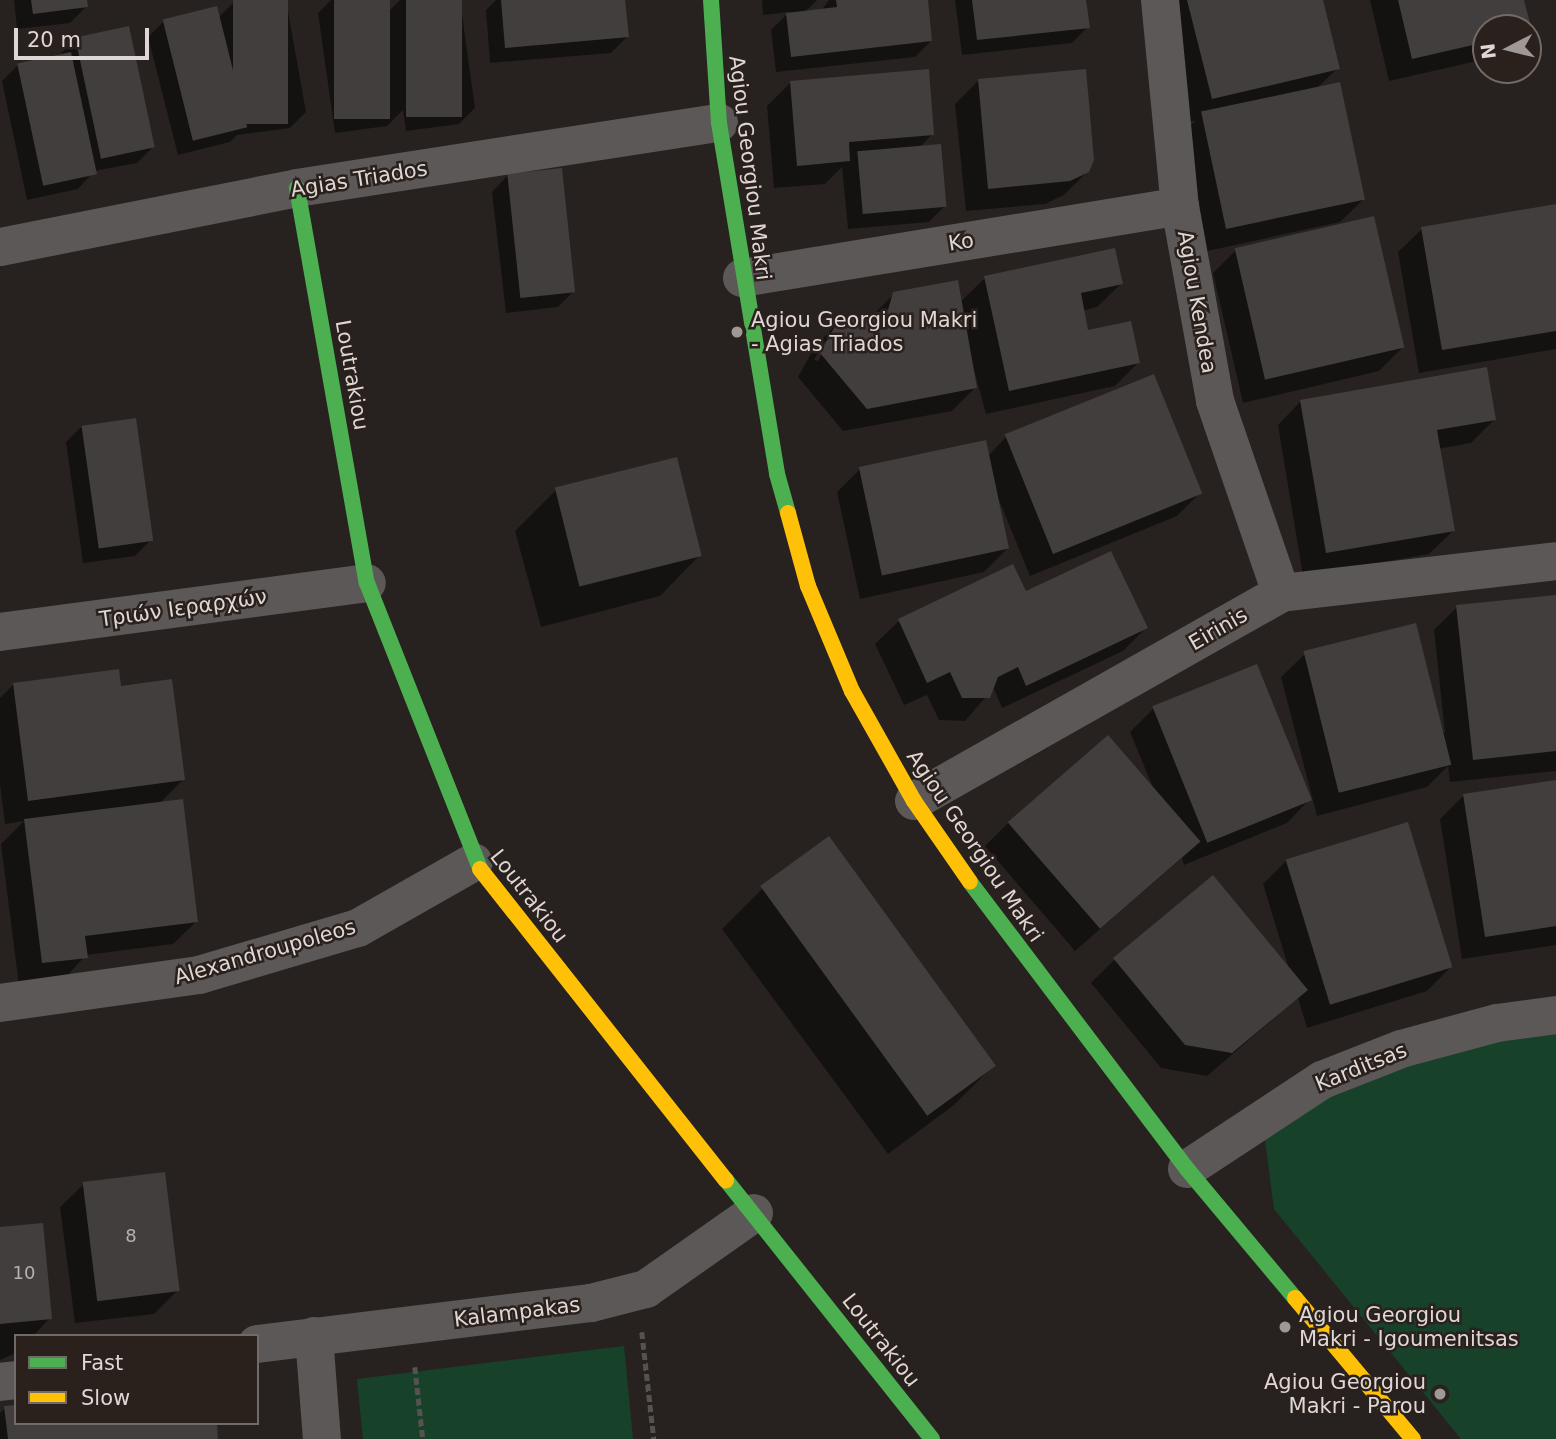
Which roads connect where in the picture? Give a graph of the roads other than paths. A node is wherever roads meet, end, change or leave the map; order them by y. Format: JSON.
{"nodes":[{"id":1,"x":711,"y":0,"type":"edge"},
{"id":2,"x":1160,"y":0,"type":"edge"},
{"id":3,"x":719,"y":123,"type":"junction"},
{"id":4,"x":297,"y":188,"type":"junction"},
{"id":5,"x":1180,"y":206,"type":"junction"},
{"id":6,"x":0,"y":247,"type":"edge"},
{"id":7,"x":741,"y":278,"type":"junction"},
{"id":8,"x":1556,"y":561,"type":"edge"},
{"id":9,"x":367,"y":583,"type":"junction"},
{"id":10,"x":1281,"y":593,"type":"junction"},
{"id":11,"x":0,"y":632,"type":"edge"},
{"id":12,"x":914,"y":801,"type":"junction"},
{"id":13,"x":474,"y":862,"type":"junction"},
{"id":14,"x":0,"y":1003,"type":"edge"},
{"id":15,"x":1556,"y":1015,"type":"edge"},
{"id":16,"x":1187,"y":1169,"type":"junction"},
{"id":17,"x":754,"y":1213,"type":"junction"},
{"id":18,"x":314,"y":1336,"type":"junction"},
{"id":19,"x":259,"y":1344,"type":"edge"},
{"id":20,"x":322,"y":1439,"type":"edge"},
{"id":21,"x":932,"y":1439,"type":"edge"},
{"id":22,"x":1413,"y":1439,"type":"edge"}],
"edges":[{"from":1,"to":3,"type":"street","name":"Agiou Georgiou Makri"},
{"from":2,"to":5,"type":"street","name":"Agiou Kendea"},
{"from":3,"to":4,"type":"street","name":"Agias Triados"},
{"from":3,"to":7,"type":"street","name":"Agiou Georgiou Makri"},
{"from":4,"to":6,"type":"street","name":"Agias Triados"},
{"from":4,"to":9,"type":"street","name":"Loutrakiou"},
{"from":5,"to":7,"type":"street","name":"Ko"},
{"from":5,"to":10,"type":"street","name":"Agiou Kendea"},
{"from":7,"to":12,"type":"street","name":"Agiou Georgiou Makri"},
{"from":8,"to":10,"type":"street","name":"Eirinis"},
{"from":9,"to":11,"type":"street","name":"Τριών Ιεραρχών"},
{"from":9,"to":13,"type":"street","name":"Loutrakiou"},
{"from":10,"to":12,"type":"street","name":"Eirinis"},
{"from":12,"to":16,"type":"street","name":"Agiou Georgiou Makri"},
{"from":13,"to":14,"type":"street","name":"Alexandroupoleos"},
{"from":13,"to":17,"type":"street","name":"Loutrakiou"},
{"from":15,"to":16,"type":"street","name":"Karditsas"},
{"from":16,"to":22,"type":"street","name":"Agiou Georgiou Makri"},
{"from":17,"to":18,"type":"street","name":"Kalampakas"},
{"from":17,"to":21,"type":"street","name":"Loutrakiou"},
{"from":18,"to":19,"type":"street","name":"Kalampakas"},
{"from":18,"to":20,"type":"street"}]}
